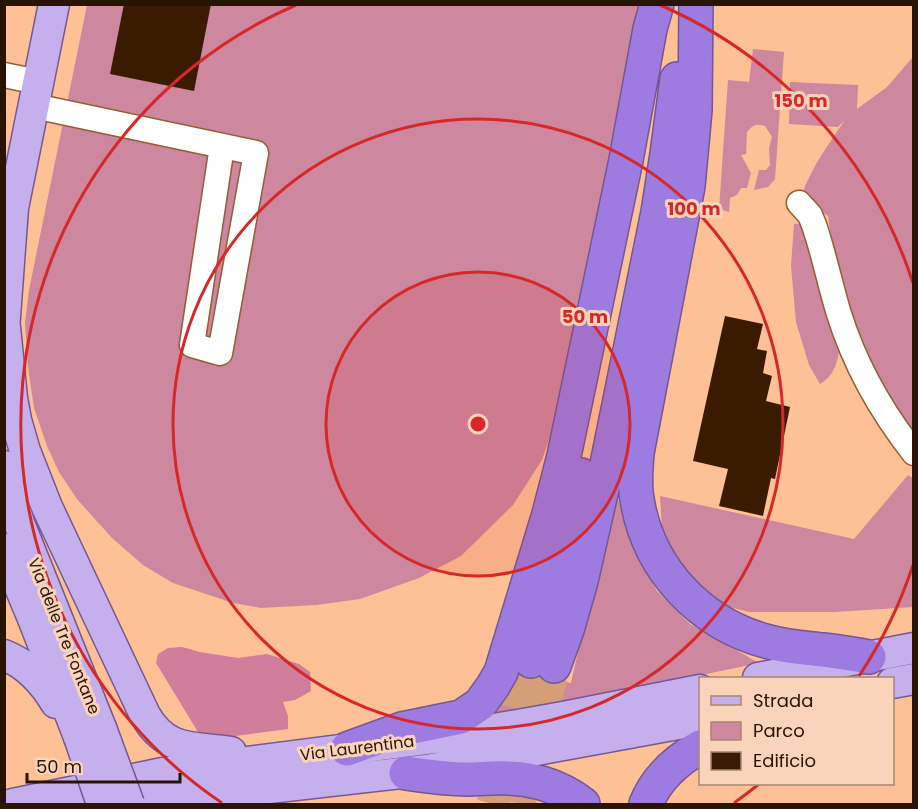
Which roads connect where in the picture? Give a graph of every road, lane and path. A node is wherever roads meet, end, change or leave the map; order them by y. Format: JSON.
{"nodes":[{"id":1,"x":54,"y":4,"type":"edge"},
{"id":2,"x":657,"y":4,"type":"edge"},
{"id":3,"x":665,"y":4,"type":"edge"},
{"id":4,"x":687,"y":4,"type":"edge"},
{"id":5,"x":696,"y":4,"type":"edge"},
{"id":6,"x":4,"y":75,"type":"edge"},
{"id":7,"x":36,"y":94,"type":"junction"},
{"id":8,"x":222,"y":146,"type":"junction"},
{"id":9,"x":799,"y":203,"type":"dead end"},
{"id":10,"x":9,"y":220,"type":"edge"},
{"id":11,"x":5,"y":328,"type":"edge"},
{"id":12,"x":914,"y":453,"type":"edge"},
{"id":13,"x":4,"y":466,"type":"edge"},
{"id":14,"x":4,"y":549,"type":"edge"},
{"id":15,"x":914,"y":648,"type":"edge"},
{"id":16,"x":4,"y":655,"type":"edge"},
{"id":17,"x":869,"y":657,"type":"junction"},
{"id":18,"x":764,"y":677,"type":"edge"},
{"id":19,"x":914,"y":679,"type":"edge"},
{"id":20,"x":894,"y":683,"type":"edge"},
{"id":21,"x":699,"y":690,"type":"edge"},
{"id":22,"x":699,"y":720,"type":"edge"},
{"id":23,"x":90,"y":733,"type":"junction"},
{"id":24,"x":699,"y":748,"type":"edge"},
{"id":25,"x":347,"y":749,"type":"junction"},
{"id":26,"x":266,"y":760,"type":"junction"},
{"id":27,"x":164,"y":773,"type":"junction"},
{"id":28,"x":406,"y":773,"type":"junction"},
{"id":29,"x":333,"y":781,"type":"junction"},
{"id":30,"x":4,"y":789,"type":"edge"},
{"id":31,"x":13,"y":804,"type":"edge"},
{"id":32,"x":102,"y":804,"type":"edge"},
{"id":33,"x":129,"y":804,"type":"edge"},
{"id":34,"x":147,"y":804,"type":"edge"},
{"id":35,"x":283,"y":804,"type":"edge"},
{"id":36,"x":584,"y":804,"type":"edge"},
{"id":37,"x":646,"y":804,"type":"edge"}],
"edges":[{"from":1,"to":7,"type":"main road"},
{"from":2,"to":25,"type":"highway"},
{"from":3,"to":4,"type":"highway"},
{"from":5,"to":17,"type":"highway"},
{"from":6,"to":7,"type":"street"},
{"from":7,"to":8,"type":"street"},
{"from":7,"to":10,"type":"main road"},
{"from":8,"to":8,"type":"street"},
{"from":9,"to":12,"type":"street"},
{"from":10,"to":11,"type":"main road"},
{"from":11,"to":26,"type":"main road"},
{"from":13,"to":23,"type":"main road","name":"Via delle Tre Fontane"},
{"from":14,"to":23,"type":"main road","name":"Via delle Tre Fontane"},
{"from":15,"to":17,"type":"main road"},
{"from":16,"to":23,"type":"main road"},
{"from":17,"to":18,"type":"main road"},
{"from":19,"to":20,"type":"main road"},
{"from":21,"to":25,"type":"main road","name":"Via Laurentina"},
{"from":22,"to":28,"type":"main road","name":"Via Laurentina"},
{"from":23,"to":32,"type":"main road","name":"Via delle Tre Fontane","bridge":true},
{"from":23,"to":33,"type":"main road","name":"Via delle Tre Fontane","bridge":true},
{"from":24,"to":37,"type":"highway"},
{"from":25,"to":26,"type":"main road","name":"Via Laurentina"},
{"from":26,"to":27,"type":"main road","name":"Via Laurentina"},
{"from":27,"to":30,"type":"main road"},
{"from":27,"to":31,"type":"main road","name":"Via Laurentina"},
{"from":28,"to":29,"type":"main road","name":"Via Laurentina"},
{"from":28,"to":36,"type":"highway"},
{"from":29,"to":34,"type":"main road","name":"Via Laurentina"},
{"from":29,"to":35,"type":"main road"}]}
